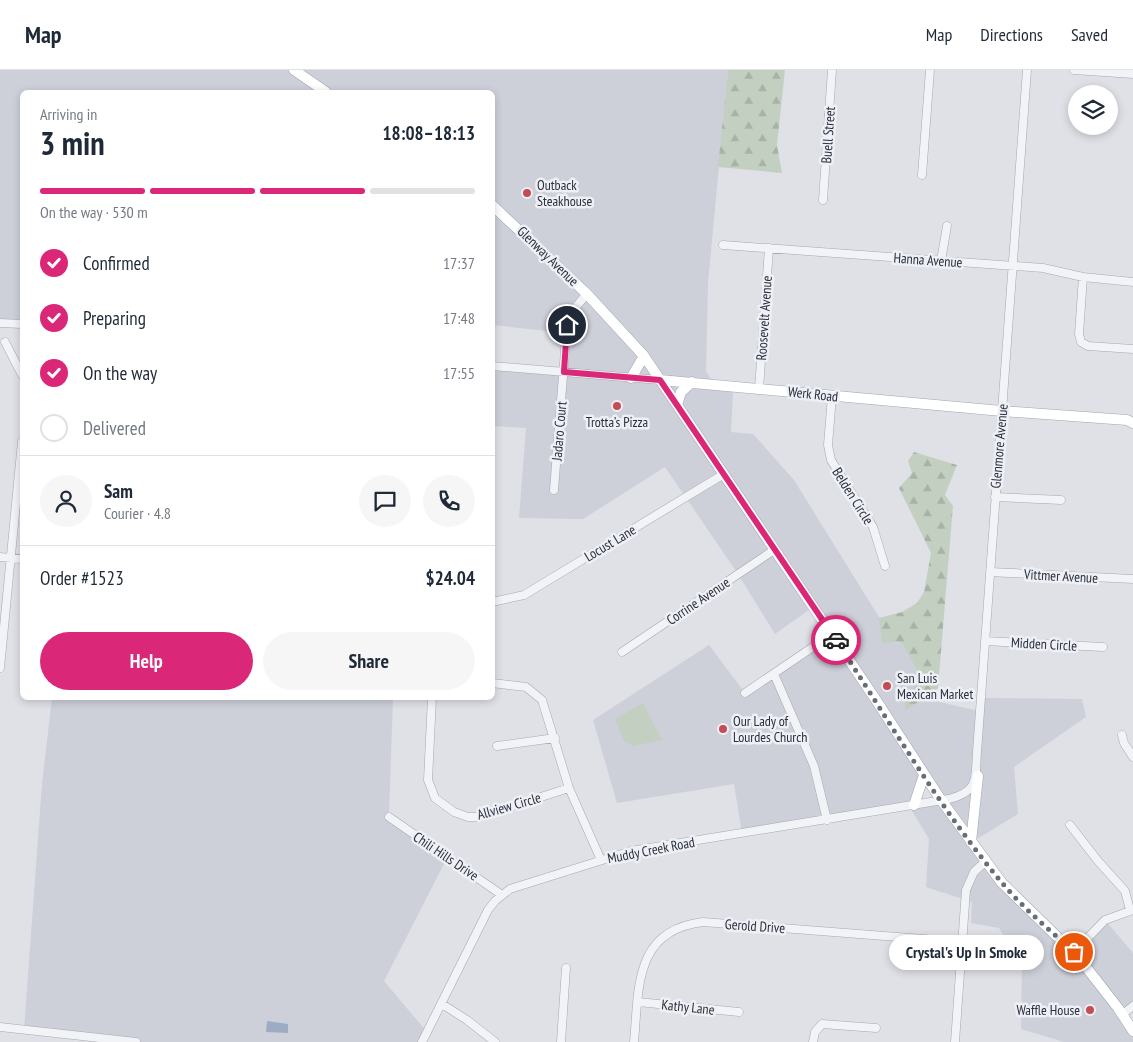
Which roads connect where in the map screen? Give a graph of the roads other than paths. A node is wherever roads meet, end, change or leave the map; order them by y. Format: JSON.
{"nodes":[{"id":1,"x":294,"y":70,"type":"edge"},
{"id":2,"x":832,"y":70,"type":"edge"},
{"id":3,"x":930,"y":70,"type":"edge"},
{"id":4,"x":1027,"y":70,"type":"edge"},
{"id":5,"x":1074,"y":70,"type":"edge"},
{"id":6,"x":1133,"y":74,"type":"edge"},
{"id":7,"x":323,"y":90,"type":"edge"},
{"id":8,"x":922,"y":175,"type":"dead end"},
{"id":9,"x":823,"y":200,"type":"dead end"},
{"id":10,"x":495,"y":208,"type":"edge"},
{"id":11,"x":946,"y":226,"type":"dead end"},
{"id":12,"x":723,"y":244,"type":"dead end"},
{"id":13,"x":769,"y":248,"type":"junction"},
{"id":14,"x":941,"y":261,"type":"junction"},
{"id":15,"x":1013,"y":266,"type":"junction"},
{"id":16,"x":1083,"y":277,"type":"junction"},
{"id":17,"x":1133,"y":282,"type":"edge"},
{"id":18,"x":587,"y":294,"type":"junction"},
{"id":19,"x":0,"y":323,"type":"edge"},
{"id":20,"x":20,"y":324,"type":"edge"},
{"id":21,"x":5,"y":342,"type":"dead end"},
{"id":22,"x":1133,"y":349,"type":"edge"},
{"id":23,"x":644,"y":356,"type":"junction"},
{"id":24,"x":495,"y":366,"type":"edge"},
{"id":25,"x":20,"y":371,"type":"edge"},
{"id":26,"x":564,"y":372,"type":"junction"},
{"id":27,"x":631,"y":378,"type":"junction"},
{"id":28,"x":660,"y":380,"type":"junction"},
{"id":29,"x":692,"y":382,"type":"junction"},
{"id":30,"x":759,"y":388,"type":"junction"},
{"id":31,"x":832,"y":396,"type":"junction"},
{"id":32,"x":677,"y":405,"type":"junction"},
{"id":33,"x":1002,"y":411,"type":"junction"},
{"id":34,"x":1131,"y":421,"type":"edge"},
{"id":35,"x":20,"y":465,"type":"edge"},
{"id":36,"x":724,"y":474,"type":"junction"},
{"id":37,"x":554,"y":490,"type":"dead end"},
{"id":38,"x":995,"y":497,"type":"junction"},
{"id":39,"x":1061,"y":500,"type":"dead end"},
{"id":40,"x":774,"y":550,"type":"junction"},
{"id":41,"x":0,"y":557,"type":"edge"},
{"id":42,"x":12,"y":558,"type":"junction"},
{"id":43,"x":20,"y":559,"type":"edge"},
{"id":44,"x":885,"y":566,"type":"dead end"},
{"id":45,"x":990,"y":572,"type":"junction"},
{"id":46,"x":1133,"y":579,"type":"edge"},
{"id":47,"x":495,"y":601,"type":"edge"},
{"id":48,"x":832,"y":634,"type":"junction"},
{"id":49,"x":985,"y":641,"type":"junction"},
{"id":50,"x":1103,"y":648,"type":"dead end"},
{"id":51,"x":622,"y":652,"type":"dead end"},
{"id":52,"x":0,"y":668,"type":"edge"},
{"id":53,"x":774,"y":674,"type":"junction"},
{"id":54,"x":495,"y":683,"type":"edge"},
{"id":55,"x":745,"y":694,"type":"dead end"},
{"id":56,"x":432,"y":700,"type":"edge"},
{"id":57,"x":1122,"y":736,"type":"dead end"},
{"id":58,"x":555,"y":738,"type":"junction"},
{"id":59,"x":496,"y":746,"type":"dead end"},
{"id":60,"x":1133,"y":757,"type":"edge"},
{"id":61,"x":924,"y":775,"type":"junction"},
{"id":62,"x":978,"y":776,"type":"junction"},
{"id":63,"x":570,"y":788,"type":"junction"},
{"id":64,"x":941,"y":800,"type":"junction"},
{"id":65,"x":914,"y":805,"type":"junction"},
{"id":66,"x":390,"y":817,"type":"dead end"},
{"id":67,"x":827,"y":820,"type":"junction"},
{"id":68,"x":1070,"y":824,"type":"dead end"},
{"id":69,"x":971,"y":842,"type":"junction"},
{"id":70,"x":601,"y":860,"type":"junction"},
{"id":71,"x":986,"y":861,"type":"junction"},
{"id":72,"x":502,"y":895,"type":"junction"},
{"id":73,"x":1132,"y":910,"type":"edge"},
{"id":74,"x":962,"y":942,"type":"junction"},
{"id":75,"x":1074,"y":952,"type":"junction"},
{"id":76,"x":566,"y":968,"type":"dead end"},
{"id":77,"x":638,"y":1002,"type":"junction"},
{"id":78,"x":442,"y":1004,"type":"junction"},
{"id":79,"x":1133,"y":1006,"type":"edge"},
{"id":80,"x":739,"y":1012,"type":"dead end"},
{"id":81,"x":1123,"y":1014,"type":"junction"},
{"id":82,"x":0,"y":1027,"type":"edge"},
{"id":83,"x":876,"y":1028,"type":"dead end"},
{"id":84,"x":1133,"y":1031,"type":"edge"},
{"id":85,"x":130,"y":1042,"type":"edge"},
{"id":86,"x":422,"y":1042,"type":"edge"},
{"id":87,"x":495,"y":1042,"type":"edge"},
{"id":88,"x":561,"y":1042,"type":"edge"},
{"id":89,"x":634,"y":1042,"type":"edge"},
{"id":90,"x":813,"y":1042,"type":"edge"},
{"id":91,"x":955,"y":1042,"type":"edge"}],
"edges":[{"from":1,"to":7,"type":"main road"},
{"from":2,"to":9,"type":"street","name":"Buell Street"},
{"from":3,"to":8,"type":"street"},
{"from":4,"to":15,"type":"street","name":"Glenmore Avenue"},
{"from":5,"to":6,"type":"street"},
{"from":10,"to":18,"type":"main road","name":"Glenway Avenue"},
{"from":11,"to":14,"type":"street"},
{"from":12,"to":13,"type":"street","name":"Hanna Avenue"},
{"from":13,"to":14,"type":"street","name":"Hanna Avenue"},
{"from":13,"to":30,"type":"street","name":"Roosevelt Avenue"},
{"from":14,"to":15,"type":"street","name":"Hanna Avenue"},
{"from":15,"to":16,"type":"street","name":"Hanna Avenue"},
{"from":15,"to":33,"type":"street","name":"Glenmore Avenue"},
{"from":16,"to":17,"type":"street","name":"Hanna Avenue"},
{"from":16,"to":22,"type":"street"},
{"from":18,"to":23,"type":"main road","name":"Glenway Avenue"},
{"from":18,"to":26,"type":"street","name":"Jadaro Court"},
{"from":19,"to":20,"type":"street"},
{"from":21,"to":25,"type":"street"},
{"from":23,"to":27,"type":"main road"},
{"from":23,"to":28,"type":"main road","name":"Glenway Avenue"},
{"from":24,"to":26,"type":"street","name":"Werk Road"},
{"from":26,"to":27,"type":"street","name":"Werk Road"},
{"from":26,"to":37,"type":"street","name":"Jadaro Court"},
{"from":27,"to":28,"type":"street","name":"Werk Road"},
{"from":28,"to":29,"type":"main road","name":"Werk Road"},
{"from":28,"to":32,"type":"main road","name":"Glenway Avenue"},
{"from":29,"to":30,"type":"main road","name":"Werk Road"},
{"from":29,"to":32,"type":"main road"},
{"from":30,"to":31,"type":"main road","name":"Werk Road"},
{"from":31,"to":33,"type":"main road","name":"Werk Road"},
{"from":31,"to":44,"type":"street","name":"Belden Circle"},
{"from":32,"to":36,"type":"main road","name":"Glenway Avenue"},
{"from":33,"to":34,"type":"main road","name":"Werk Road"},
{"from":33,"to":38,"type":"street","name":"Glenmore Avenue"},
{"from":35,"to":42,"type":"street"},
{"from":36,"to":40,"type":"main road","name":"Glenway Avenue"},
{"from":36,"to":47,"type":"street","name":"Locust Lane"},
{"from":38,"to":39,"type":"street"},
{"from":38,"to":45,"type":"street","name":"Glenmore Avenue"},
{"from":40,"to":48,"type":"main road","name":"Glenway Avenue"},
{"from":40,"to":51,"type":"street","name":"Corrine Avenue"},
{"from":41,"to":42,"type":"street"},
{"from":42,"to":43,"type":"street"},
{"from":42,"to":52,"type":"street"},
{"from":45,"to":46,"type":"street","name":"Vittmer Avenue"},
{"from":45,"to":49,"type":"street","name":"Glenmore Avenue"},
{"from":48,"to":53,"type":"street"},
{"from":48,"to":61,"type":"main road","name":"Glenway Avenue"},
{"from":49,"to":50,"type":"street","name":"Midden Circle"},
{"from":49,"to":62,"type":"street","name":"Glenmore Avenue"},
{"from":53,"to":55,"type":"street"},
{"from":53,"to":67,"type":"street"},
{"from":54,"to":58,"type":"street"},
{"from":56,"to":63,"type":"street","name":"Allview Circle"},
{"from":57,"to":60,"type":"street"},
{"from":58,"to":59,"type":"street"},
{"from":58,"to":63,"type":"street"},
{"from":61,"to":64,"type":"main road","name":"Glenway Avenue"},
{"from":61,"to":65,"type":"main road"},
{"from":62,"to":64,"type":"street"},
{"from":62,"to":69,"type":"main road"},
{"from":63,"to":70,"type":"street"},
{"from":64,"to":65,"type":"street","name":"Muddy Creek Road"},
{"from":64,"to":69,"type":"main road","name":"Glenway Avenue"},
{"from":65,"to":67,"type":"street","name":"Muddy Creek Road"},
{"from":66,"to":72,"type":"street","name":"Chili Hills Drive"},
{"from":67,"to":70,"type":"street","name":"Muddy Creek Road"},
{"from":68,"to":73,"type":"street"},
{"from":69,"to":71,"type":"main road","name":"Glenway Avenue"},
{"from":70,"to":72,"type":"street","name":"Muddy Creek Road"},
{"from":71,"to":74,"type":"street"},
{"from":71,"to":75,"type":"main road","name":"Glenway Avenue"},
{"from":72,"to":78,"type":"street","name":"Muddy Creek Road"},
{"from":73,"to":75,"type":"street"},
{"from":74,"to":77,"type":"street","name":"Gerold Drive"},
{"from":74,"to":91,"type":"street"},
{"from":75,"to":81,"type":"main road","name":"Glenway Avenue"},
{"from":76,"to":88,"type":"street"},
{"from":77,"to":80,"type":"street","name":"Kathy Lane"},
{"from":77,"to":89,"type":"street","name":"Gerold Drive"},
{"from":78,"to":86,"type":"street","name":"Muddy Creek Road"},
{"from":78,"to":87,"type":"street"},
{"from":79,"to":81,"type":"street"},
{"from":81,"to":84,"type":"main road","name":"Glenway Avenue"},
{"from":82,"to":85,"type":"street"},
{"from":83,"to":90,"type":"street"}]}
